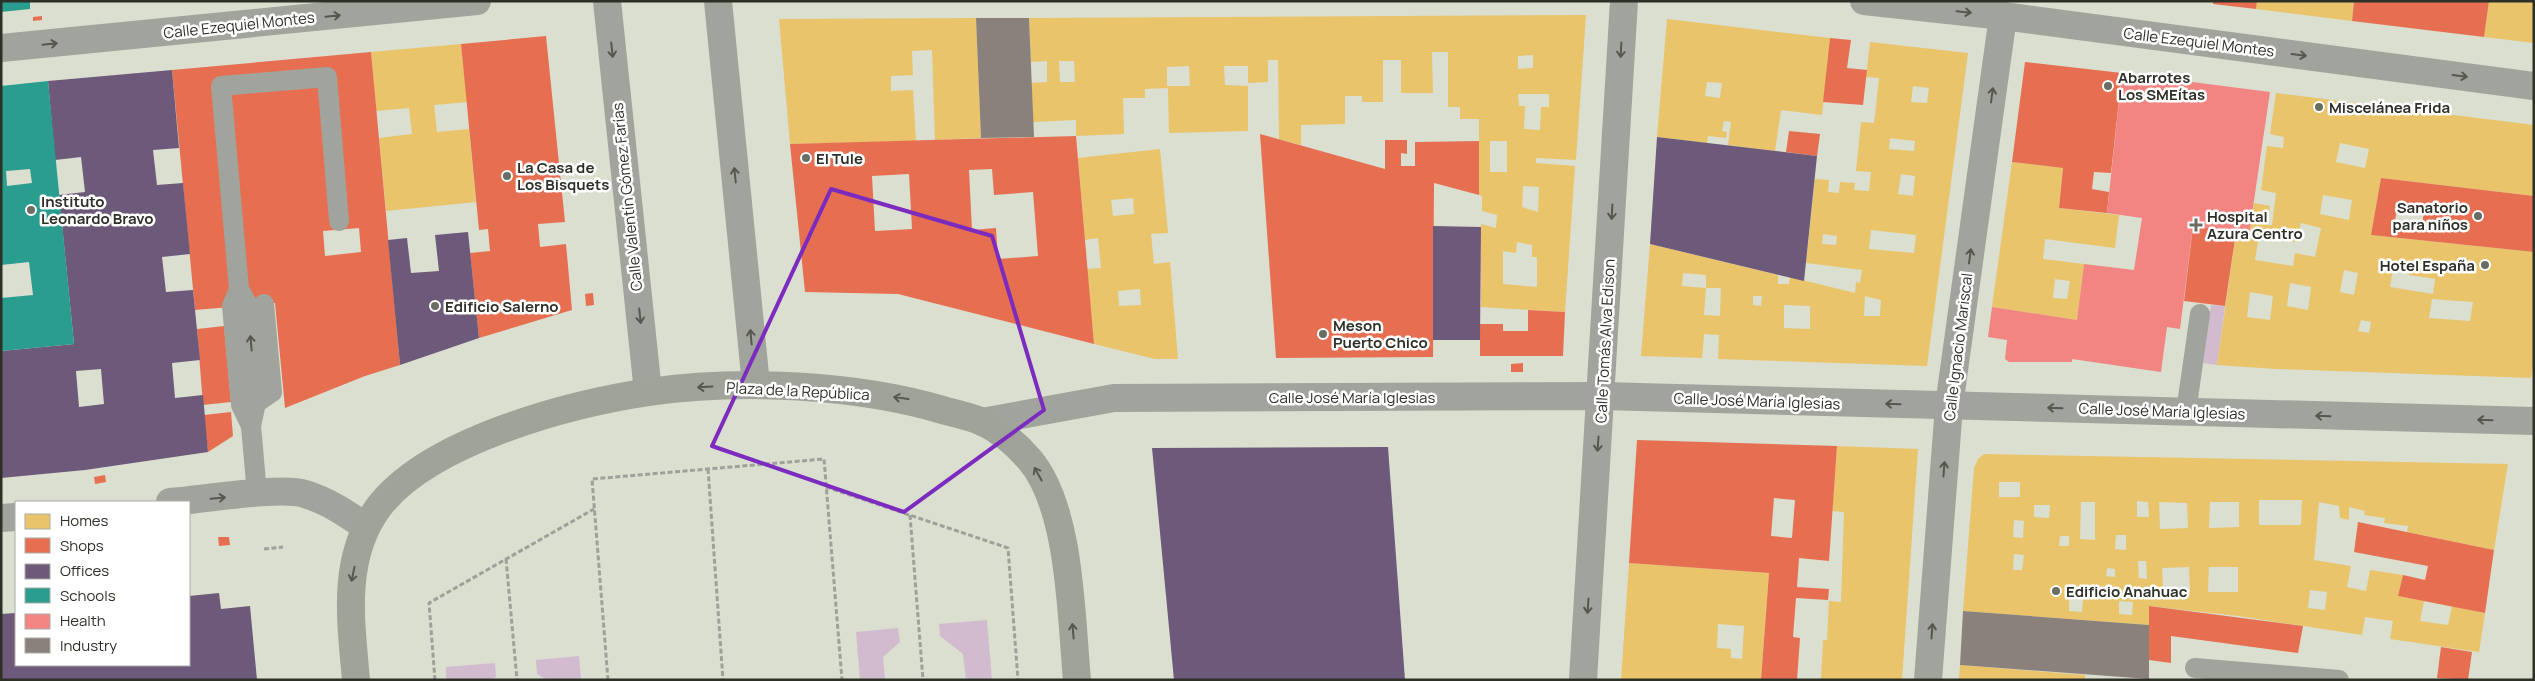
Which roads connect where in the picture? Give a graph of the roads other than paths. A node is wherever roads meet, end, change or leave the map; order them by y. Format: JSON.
{"nodes":[{"id":1,"x":477,"y":1,"type":"edge"},
{"id":2,"x":607,"y":1,"type":"edge"},
{"id":3,"x":718,"y":1,"type":"edge"},
{"id":4,"x":1624,"y":1,"type":"edge"},
{"id":5,"x":1864,"y":1,"type":"edge"},
{"id":6,"x":2003,"y":16,"type":"junction"},
{"id":7,"x":1,"y":48,"type":"edge"},
{"id":8,"x":2534,"y":86,"type":"edge"},
{"id":9,"x":339,"y":221,"type":"dead end"},
{"id":10,"x":239,"y":289,"type":"junction"},
{"id":11,"x":264,"y":304,"type":"dead end"},
{"id":12,"x":2200,"y":314,"type":"dead end"},
{"id":13,"x":756,"y":386,"type":"junction"},
{"id":14,"x":648,"y":392,"type":"junction"},
{"id":15,"x":1602,"y":396,"type":"junction"},
{"id":16,"x":256,"y":403,"type":"junction"},
{"id":17,"x":1949,"y":406,"type":"junction"},
{"id":18,"x":2186,"y":412,"type":"junction"},
{"id":19,"x":2534,"y":421,"type":"edge"},
{"id":20,"x":982,"y":422,"type":"junction"},
{"id":21,"x":251,"y":426,"type":"junction"},
{"id":22,"x":257,"y":494,"type":"junction"},
{"id":23,"x":181,"y":501,"type":"edge"},
{"id":24,"x":15,"y":516,"type":"edge"},
{"id":25,"x":1,"y":518,"type":"edge"},
{"id":26,"x":366,"y":527,"type":"junction"},
{"id":27,"x":2195,"y":668,"type":"dead end"},
{"id":28,"x":356,"y":680,"type":"edge"},
{"id":29,"x":1077,"y":680,"type":"edge"},
{"id":30,"x":1583,"y":680,"type":"edge"},
{"id":31,"x":1928,"y":680,"type":"edge"},
{"id":32,"x":2340,"y":680,"type":"edge"}],
"edges":[{"from":7,"to":1,"type":"street","name":"Calle Ezequiel Montes","one_way":true},
{"from":2,"to":14,"type":"street","name":"Calle Valentín Gómez Farías","one_way":true},
{"from":13,"to":3,"type":"street","one_way":true},
{"from":4,"to":15,"type":"street","name":"Calle Tomás Alva Edison","one_way":true},
{"from":5,"to":6,"type":"street","name":"Calle Ezequiel Montes","one_way":true},
{"from":6,"to":8,"type":"street","name":"Calle Ezequiel Montes","one_way":true},
{"from":17,"to":6,"type":"street","name":"Calle Ignacio Mariscal","one_way":true},
{"from":9,"to":10,"type":"lane"},
{"from":16,"to":10,"type":"lane","one_way":true},
{"from":10,"to":21,"type":"lane"},
{"from":11,"to":16,"type":"lane"},
{"from":12,"to":18,"type":"lane"},
{"from":13,"to":14,"type":"main road","name":"Plaza de la República","one_way":true},
{"from":20,"to":13,"type":"main road","name":"Plaza de la República","one_way":true},
{"from":14,"to":26,"type":"main road","name":"Plaza de la República"},
{"from":17,"to":15,"type":"street","name":"Calle José María Iglesias","one_way":true},
{"from":15,"to":20,"type":"street","name":"Calle José María Iglesias"},
{"from":15,"to":30,"type":"street","name":"Calle Tomás Alva Edison","one_way":true},
{"from":16,"to":21,"type":"lane"},
{"from":18,"to":17,"type":"street","name":"Calle José María Iglesias","one_way":true},
{"from":31,"to":17,"type":"street","name":"Calle Ignacio Mariscal","one_way":true},
{"from":19,"to":18,"type":"street","name":"Calle José María Iglesias","one_way":true},
{"from":29,"to":20,"type":"main road","name":"Plaza de la República","one_way":true},
{"from":21,"to":22,"type":"lane"},
{"from":23,"to":22,"type":"street","one_way":true},
{"from":22,"to":26,"type":"street"},
{"from":24,"to":25,"type":"street"},
{"from":26,"to":28,"type":"main road","name":"Plaza de la República","one_way":true},
{"from":27,"to":32,"type":"lane"}]}
